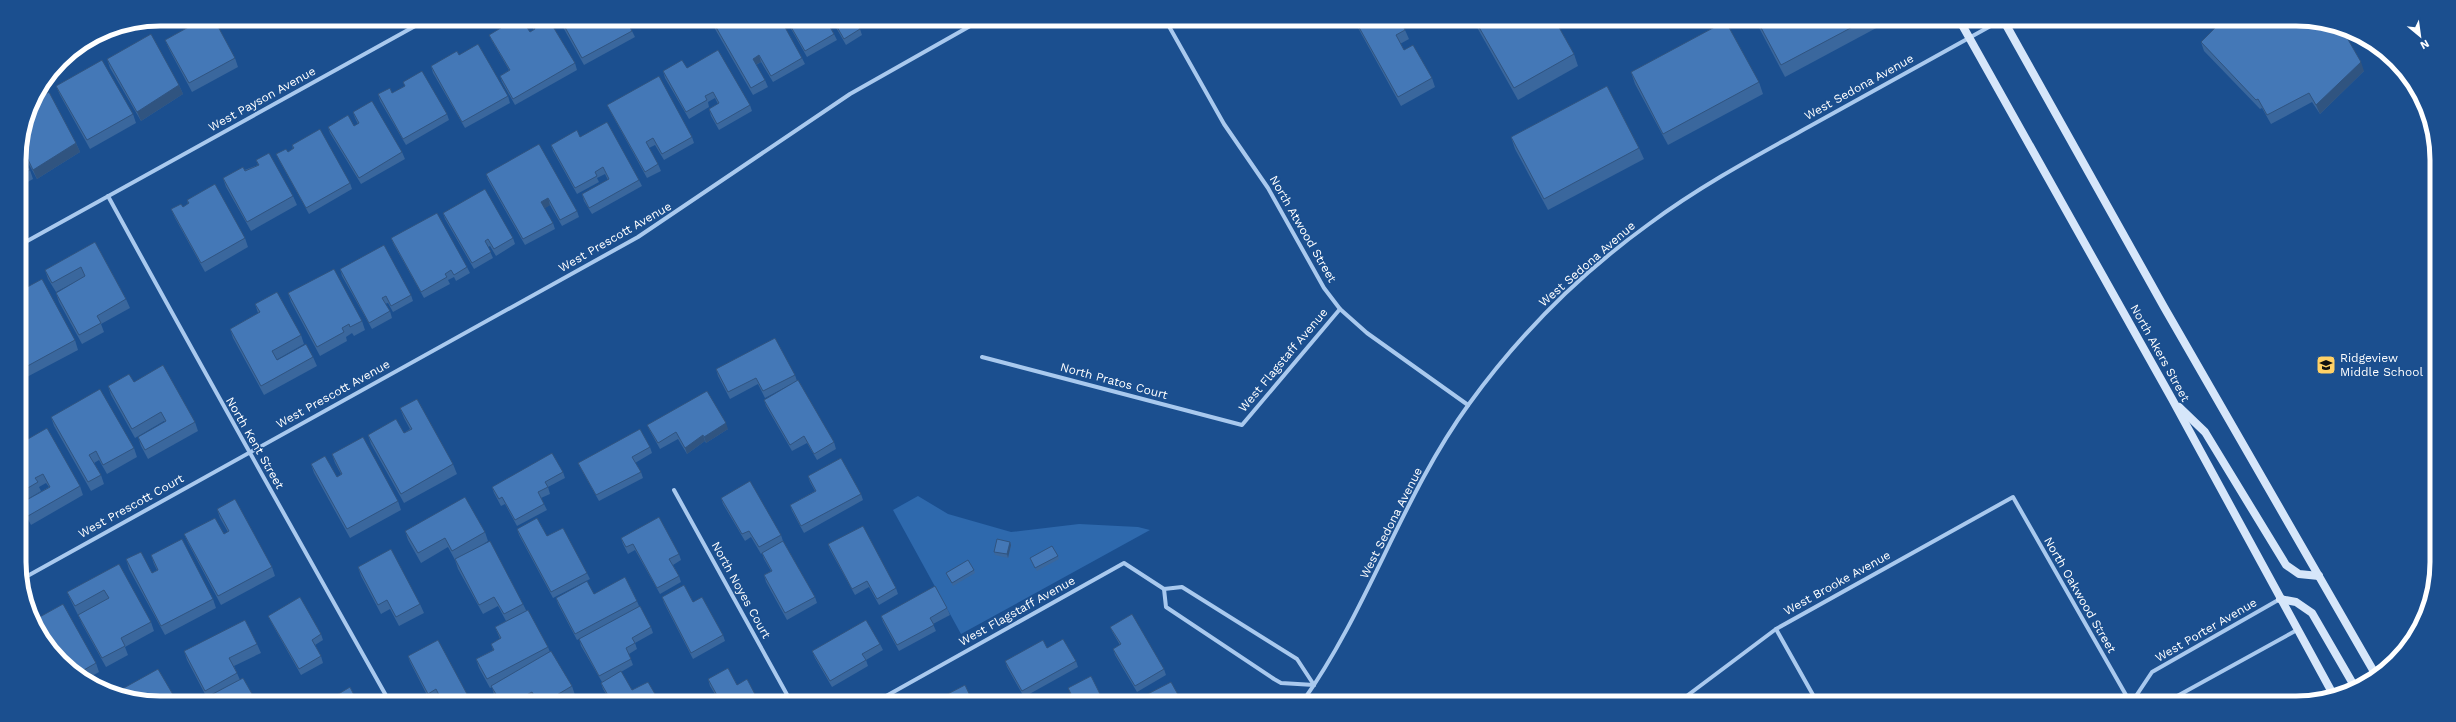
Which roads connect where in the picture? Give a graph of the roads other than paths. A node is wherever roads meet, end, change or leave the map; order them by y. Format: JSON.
{"nodes":[{"id":1,"x":415,"y":26,"type":"edge"},
{"id":2,"x":970,"y":26,"type":"edge"},
{"id":3,"x":1169,"y":26,"type":"edge"},
{"id":4,"x":1963,"y":26,"type":"edge"},
{"id":5,"x":1991,"y":26,"type":"edge"},
{"id":6,"x":2007,"y":26,"type":"edge"},
{"id":7,"x":1970,"y":38,"type":"junction"},
{"id":8,"x":108,"y":196,"type":"junction"},
{"id":9,"x":26,"y":242,"type":"edge"},
{"id":10,"x":1340,"y":309,"type":"junction"},
{"id":11,"x":982,"y":356,"type":"dead end"},
{"id":12,"x":2172,"y":400,"type":"junction"},
{"id":13,"x":1468,"y":405,"type":"junction"},
{"id":14,"x":1242,"y":425,"type":"joint"},
{"id":15,"x":250,"y":452,"type":"junction"},
{"id":16,"x":674,"y":490,"type":"dead end"},
{"id":17,"x":2013,"y":496,"type":"joint"},
{"id":18,"x":27,"y":576,"type":"edge"},
{"id":19,"x":2319,"y":576,"type":"junction"},
{"id":20,"x":1164,"y":589,"type":"junction"},
{"id":21,"x":2280,"y":599,"type":"junction"},
{"id":22,"x":1776,"y":629,"type":"junction"},
{"id":23,"x":2297,"y":630,"type":"junction"},
{"id":24,"x":2374,"y":671,"type":"edge"},
{"id":25,"x":2353,"y":683,"type":"edge"},
{"id":26,"x":1314,"y":685,"type":"junction"},
{"id":27,"x":2331,"y":691,"type":"edge"},
{"id":28,"x":386,"y":696,"type":"edge"},
{"id":29,"x":788,"y":696,"type":"edge"},
{"id":30,"x":886,"y":696,"type":"edge"},
{"id":31,"x":1306,"y":696,"type":"edge"},
{"id":32,"x":1687,"y":696,"type":"edge"},
{"id":33,"x":1814,"y":696,"type":"edge"},
{"id":34,"x":2128,"y":696,"type":"edge"},
{"id":35,"x":2135,"y":696,"type":"edge"},
{"id":36,"x":2177,"y":696,"type":"edge"}],
"edges":[{"from":1,"to":8,"type":"street","name":"West Payson Avenue"},
{"from":2,"to":15,"type":"street","name":"West Prescott Avenue"},
{"from":3,"to":10,"type":"street","name":"North Atwood Street"},
{"from":4,"to":7,"type":"main road","name":"North Akers Street"},
{"from":5,"to":7,"type":"street","name":"West Sedona Avenue"},
{"from":6,"to":19,"type":"main road"},
{"from":7,"to":12,"type":"main road","name":"North Akers Street"},
{"from":7,"to":13,"type":"street","name":"West Sedona Avenue"},
{"from":8,"to":9,"type":"street","name":"West Payson Avenue"},
{"from":8,"to":15,"type":"street","name":"North Kent Street"},
{"from":10,"to":13,"type":"street","name":"North Atwood Street"},
{"from":10,"to":14,"type":"street","name":"West Flagstaff Avenue"},
{"from":11,"to":14,"type":"street","name":"North Pratos Court"},
{"from":12,"to":19,"type":"main road"},
{"from":12,"to":21,"type":"main road","name":"North Akers Street"},
{"from":13,"to":26,"type":"street","name":"West Sedona Avenue"},
{"from":15,"to":18,"type":"street","name":"West Prescott Court"},
{"from":15,"to":28,"type":"street","name":"North Kent Street"},
{"from":16,"to":29,"type":"street","name":"North Noyes Court"},
{"from":17,"to":22,"type":"street","name":"West Brooke Avenue"},
{"from":17,"to":34,"type":"street","name":"North Oakwood Street"},
{"from":19,"to":24,"type":"main road"},
{"from":20,"to":26,"type":"street"},
{"from":20,"to":26,"type":"street"},
{"from":20,"to":30,"type":"street","name":"West Flagstaff Avenue"},
{"from":21,"to":23,"type":"main road","name":"North Akers Street"},
{"from":21,"to":25,"type":"main road"},
{"from":21,"to":35,"type":"street","name":"West Porter Avenue"},
{"from":22,"to":32,"type":"street","name":"West Brooke Avenue"},
{"from":22,"to":33,"type":"street"},
{"from":23,"to":27,"type":"main road","name":"North Akers Street"},
{"from":23,"to":36,"type":"street"},
{"from":26,"to":31,"type":"street","name":"West Sedona Avenue"}]}
